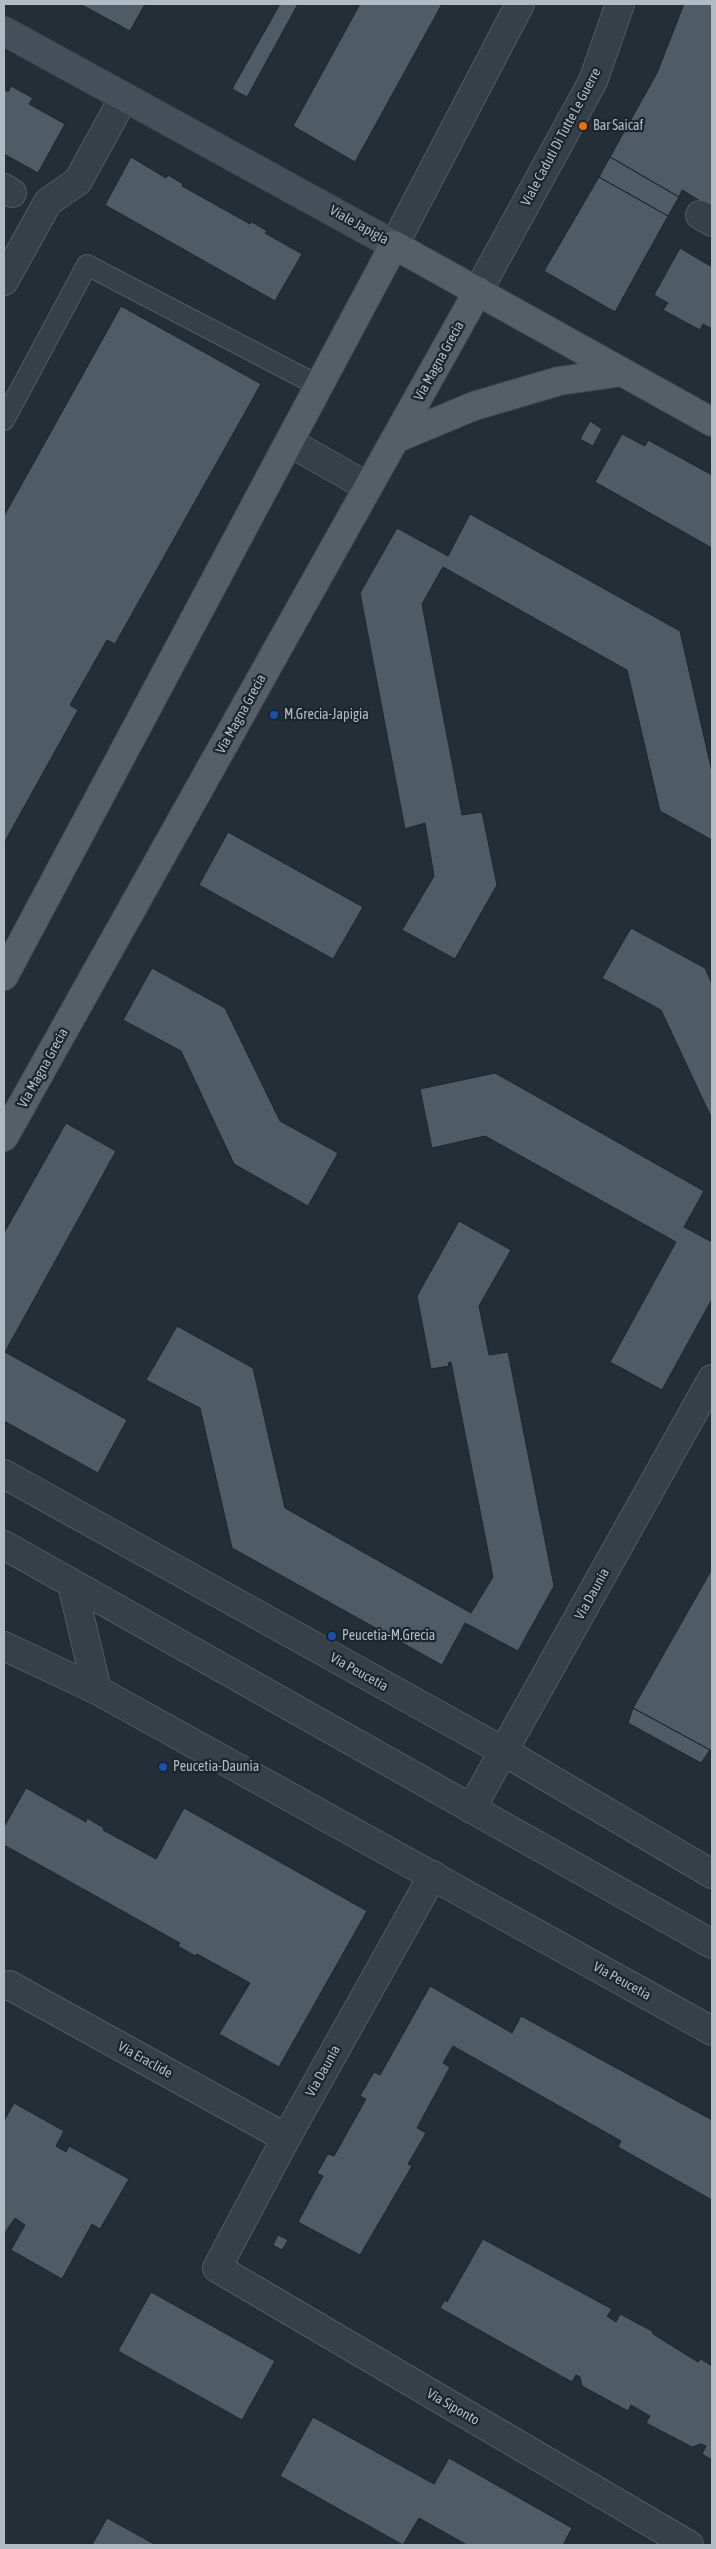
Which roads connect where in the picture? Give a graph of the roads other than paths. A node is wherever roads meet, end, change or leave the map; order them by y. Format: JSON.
{"nodes":[{"id":1,"x":520,"y":4,"type":"edge"},
{"id":2,"x":620,"y":4,"type":"edge"},
{"id":3,"x":4,"y":31,"type":"edge"},
{"id":4,"x":124,"y":97,"type":"junction"},
{"id":5,"x":394,"y":245,"type":"junction"},
{"id":6,"x":4,"y":281,"type":"edge"},
{"id":7,"x":478,"y":292,"type":"junction"},
{"id":8,"x":622,"y":372,"type":"junction"},
{"id":9,"x":319,"y":386,"type":"junction"},
{"id":10,"x":4,"y":420,"type":"edge"},
{"id":11,"x":712,"y":422,"type":"edge"},
{"id":12,"x":395,"y":439,"type":"junction"},
{"id":13,"x":289,"y":442,"type":"junction"},
{"id":14,"x":368,"y":487,"type":"junction"},
{"id":15,"x":4,"y":976,"type":"edge"},
{"id":16,"x":4,"y":1137,"type":"edge"},
{"id":17,"x":712,"y":1378,"type":"edge"},
{"id":18,"x":4,"y":1474,"type":"edge"},
{"id":19,"x":4,"y":1545,"type":"edge"},
{"id":20,"x":72,"y":1584,"type":"junction"},
{"id":21,"x":4,"y":1646,"type":"edge"},
{"id":22,"x":97,"y":1690,"type":"junction"},
{"id":23,"x":503,"y":1751,"type":"junction"},
{"id":24,"x":471,"y":1809,"type":"junction"},
{"id":25,"x":712,"y":1874,"type":"edge"},
{"id":26,"x":432,"y":1875,"type":"junction"},
{"id":27,"x":712,"y":1944,"type":"edge"},
{"id":28,"x":4,"y":1986,"type":"edge"},
{"id":29,"x":712,"y":2032,"type":"edge"},
{"id":30,"x":286,"y":2138,"type":"junction"},
{"id":31,"x":217,"y":2268,"type":"joint"},
{"id":32,"x":689,"y":2545,"type":"edge"}],
"edges":[{"from":1,"to":5,"type":"street"},
{"from":2,"to":7,"type":"street","name":"Viale Caduti Di Tutte Le Guerre"},
{"from":3,"to":4,"type":"main road","name":"Viale Japigia"},
{"from":4,"to":5,"type":"main road","name":"Viale Japigia"},
{"from":4,"to":6,"type":"street"},
{"from":5,"to":7,"type":"main road","name":"Viale Japigia"},
{"from":5,"to":9,"type":"main road"},
{"from":7,"to":8,"type":"main road","name":"Viale Japigia"},
{"from":7,"to":12,"type":"main road","name":"Via Magna Grecia"},
{"from":8,"to":11,"type":"main road","name":"Viale Japigia"},
{"from":8,"to":12,"type":"main road"},
{"from":9,"to":10,"type":"lane"},
{"from":9,"to":13,"type":"main road"},
{"from":12,"to":14,"type":"main road","name":"Via Magna Grecia"},
{"from":13,"to":14,"type":"street"},
{"from":13,"to":15,"type":"main road"},
{"from":14,"to":16,"type":"main road","name":"Via Magna Grecia"},
{"from":17,"to":23,"type":"street","name":"Via Daunia"},
{"from":18,"to":23,"type":"street","name":"Via Peucetia"},
{"from":19,"to":20,"type":"street"},
{"from":20,"to":22,"type":"street"},
{"from":20,"to":24,"type":"street"},
{"from":21,"to":22,"type":"street","name":"Via Peucetia"},
{"from":22,"to":26,"type":"street","name":"Via Peucetia"},
{"from":23,"to":24,"type":"street","name":"Via Daunia"},
{"from":23,"to":25,"type":"street","name":"Via Peucetia"},
{"from":24,"to":27,"type":"street"},
{"from":26,"to":29,"type":"street","name":"Via Peucetia"},
{"from":26,"to":30,"type":"street","name":"Via Daunia"},
{"from":28,"to":30,"type":"street","name":"Via Eraclide"},
{"from":30,"to":31,"type":"street","name":"Via Daunia"},
{"from":31,"to":32,"type":"street","name":"Via Siponto"}]}
